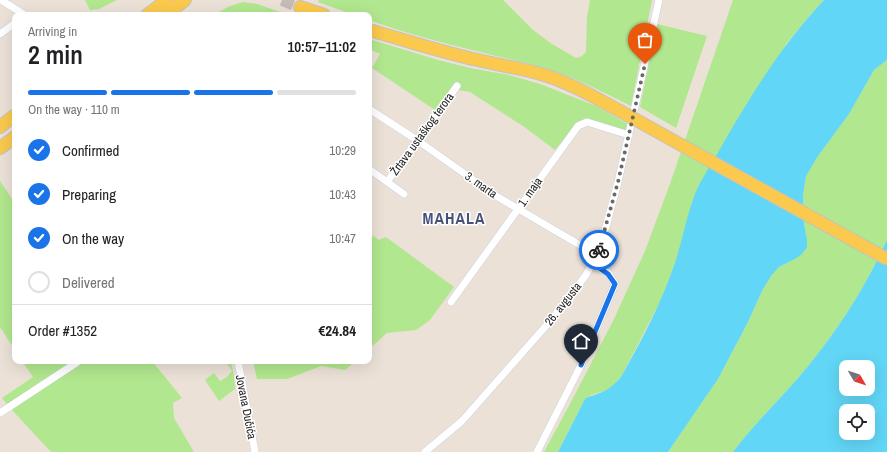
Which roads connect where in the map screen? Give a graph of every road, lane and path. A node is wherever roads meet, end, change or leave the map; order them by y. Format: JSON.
{"nodes":[{"id":1,"x":1,"y":0,"type":"edge"},
{"id":2,"x":188,"y":0,"type":"edge"},
{"id":3,"x":659,"y":0,"type":"edge"},
{"id":4,"x":176,"y":2,"type":"edge"},
{"id":5,"x":300,"y":7,"type":"tunnel mouth"},
{"id":6,"x":19,"y":12,"type":"edge"},
{"id":7,"x":154,"y":12,"type":"edge"},
{"id":8,"x":168,"y":12,"type":"edge"},
{"id":9,"x":315,"y":12,"type":"edge"},
{"id":10,"x":12,"y":25,"type":"edge"},
{"id":11,"x":372,"y":31,"type":"edge"},
{"id":12,"x":0,"y":34,"type":"edge"},
{"id":13,"x":457,"y":86,"type":"dead end"},
{"id":14,"x":372,"y":111,"type":"edge"},
{"id":15,"x":12,"y":117,"type":"edge"},
{"id":16,"x":0,"y":127,"type":"edge"},
{"id":17,"x":629,"y":135,"type":"junction"},
{"id":18,"x":12,"y":139,"type":"edge"},
{"id":19,"x":417,"y":140,"type":"junction"},
{"id":20,"x":0,"y":148,"type":"edge"},
{"id":21,"x":372,"y":171,"type":"edge"},
{"id":22,"x":387,"y":182,"type":"junction"},
{"id":23,"x":404,"y":194,"type":"dead end"},
{"id":24,"x":518,"y":209,"type":"junction"},
{"id":25,"x":597,"y":255,"type":"junction"},
{"id":26,"x":887,"y":259,"type":"edge"},
{"id":27,"x":592,"y":263,"type":"junction"},
{"id":28,"x":451,"y":302,"type":"dead end"},
{"id":29,"x":74,"y":364,"type":"edge"},
{"id":30,"x":239,"y":364,"type":"edge"},
{"id":31,"x":0,"y":413,"type":"edge"},
{"id":32,"x":255,"y":452,"type":"edge"},
{"id":33,"x":425,"y":452,"type":"edge"},
{"id":34,"x":537,"y":452,"type":"edge"}],
"edges":[{"from":1,"to":6,"type":"street"},
{"from":2,"to":4,"type":"main road"},
{"from":3,"to":17,"type":"street","name":"26. avgusta"},
{"from":4,"to":7,"type":"main road"},
{"from":4,"to":8,"type":"main road"},
{"from":5,"to":9,"type":"main road"},
{"from":10,"to":12,"type":"street"},
{"from":11,"to":26,"type":"main road","bridge":true},
{"from":13,"to":19,"type":"street","name":"Žrtava ustaškog terora"},
{"from":14,"to":19,"type":"street","name":"3. marta"},
{"from":15,"to":16,"type":"main road"},
{"from":17,"to":24,"type":"street","name":"1. maja"},
{"from":17,"to":25,"type":"street","name":"26. avgusta"},
{"from":18,"to":20,"type":"main road"},
{"from":19,"to":22,"type":"street","name":"Žrtava ustaškog terora"},
{"from":19,"to":24,"type":"street","name":"3. marta"},
{"from":21,"to":22,"type":"street","name":"Žrtava ustaškog terora"},
{"from":22,"to":23,"type":"street","name":"Žrtava ustaškog terora"},
{"from":24,"to":25,"type":"street","name":"3. marta"},
{"from":24,"to":28,"type":"street","name":"1. maja"},
{"from":25,"to":27,"type":"street","name":"26. avgusta"},
{"from":27,"to":33,"type":"street","name":"26. avgusta"},
{"from":27,"to":34,"type":"street"},
{"from":29,"to":31,"type":"street"},
{"from":30,"to":32,"type":"street","name":"Jovana Dučića"}]}
